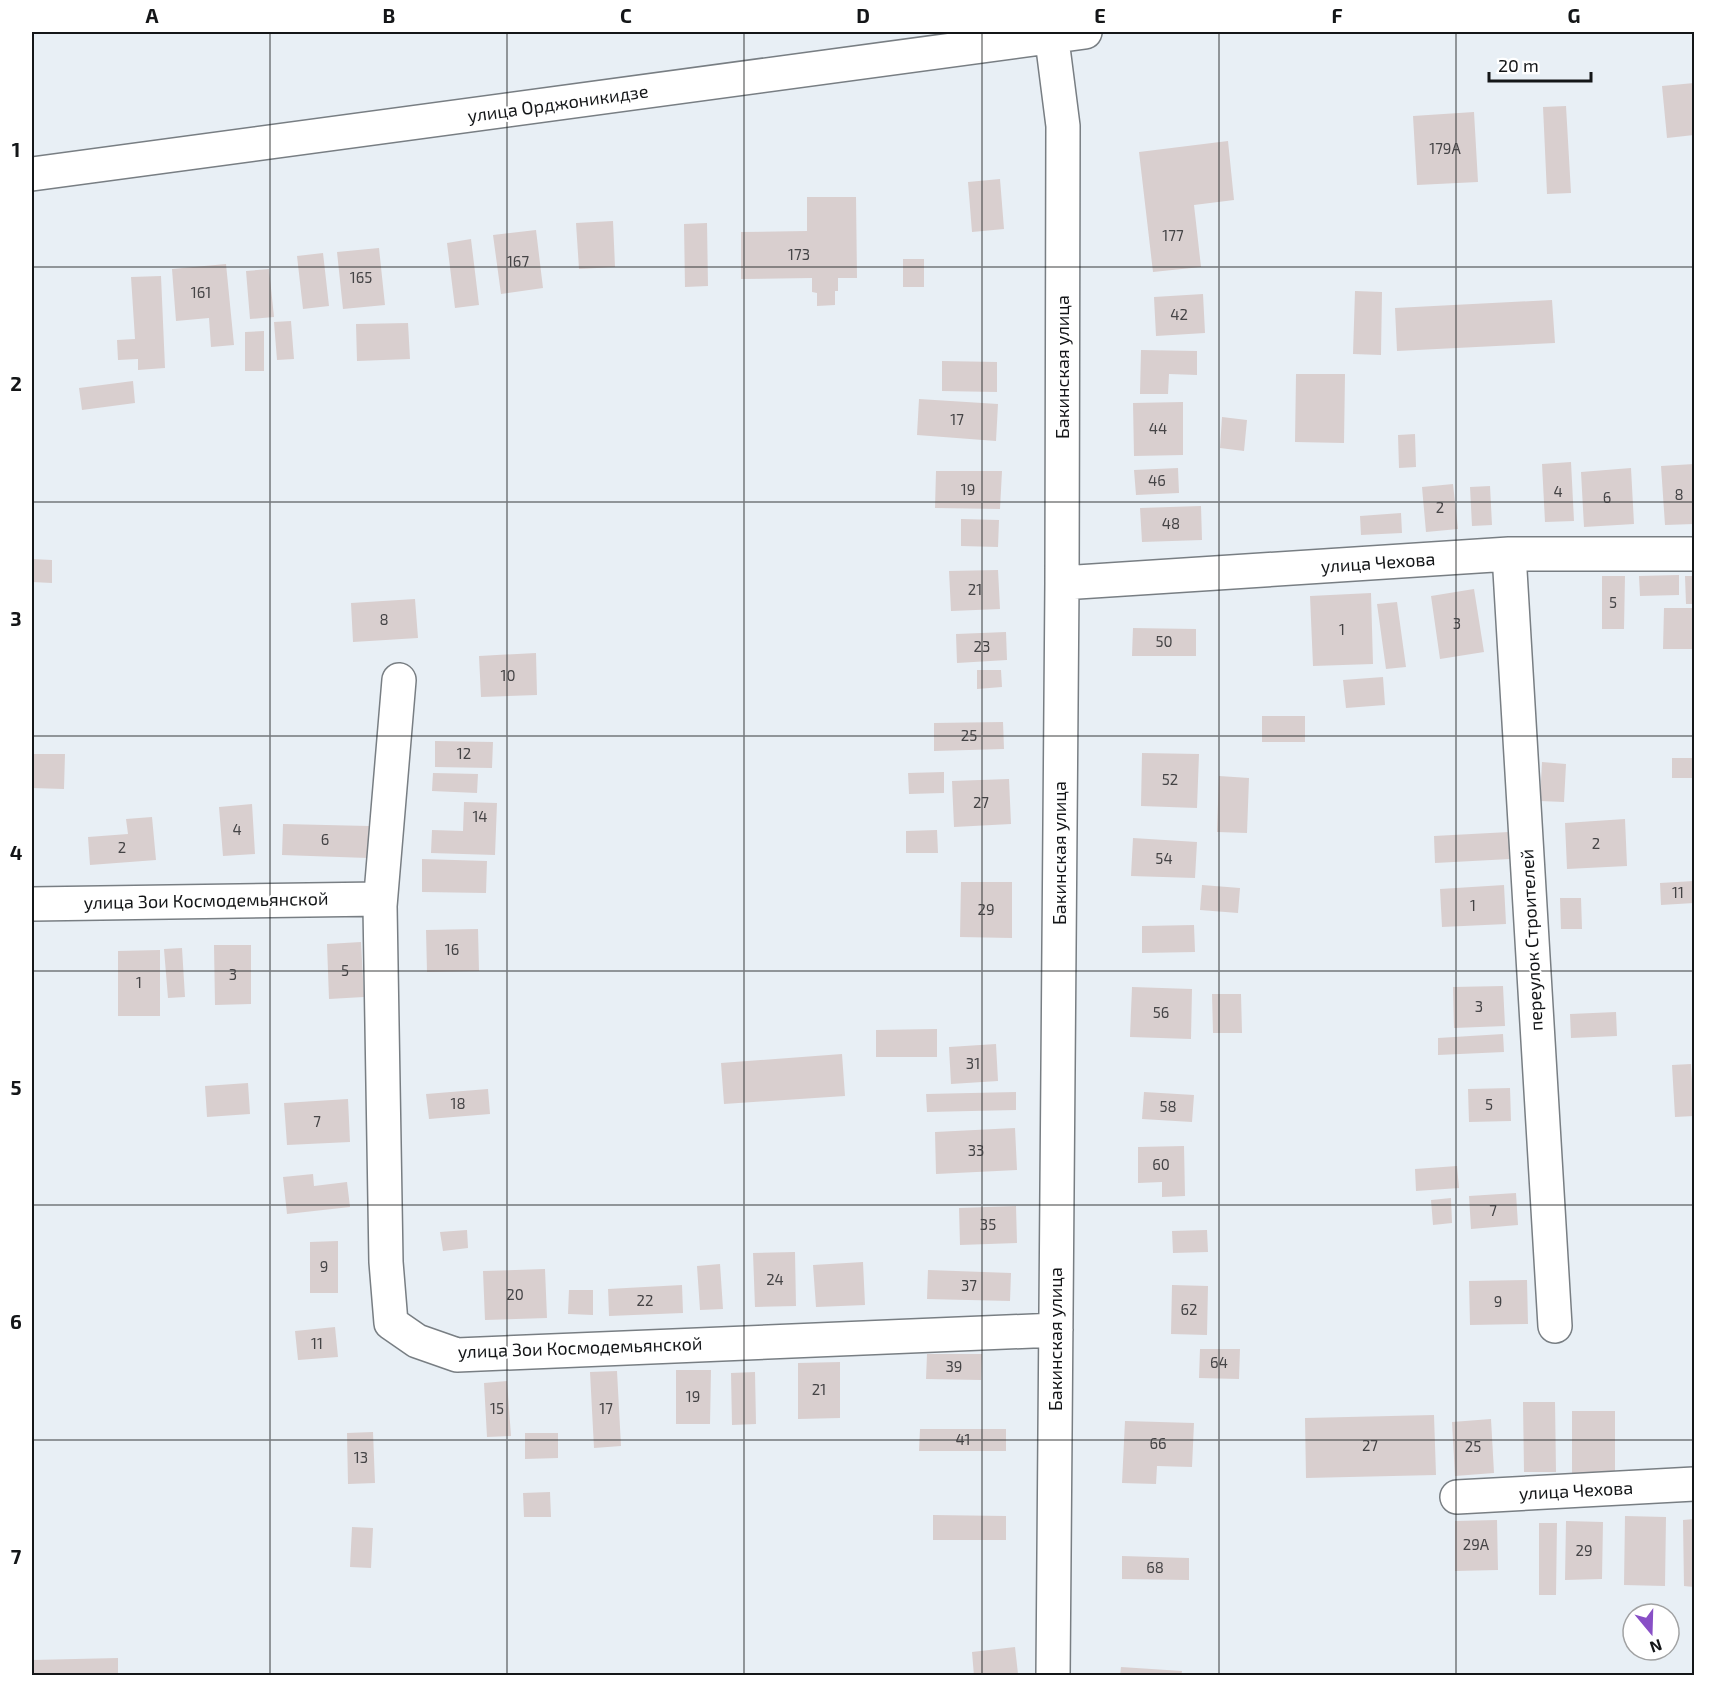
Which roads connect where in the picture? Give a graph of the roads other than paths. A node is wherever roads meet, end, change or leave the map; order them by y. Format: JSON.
{"nodes":[{"id":1,"x":1085,"y":32,"type":"edge"},
{"id":2,"x":1051,"y":34,"type":"edge"},
{"id":3,"x":32,"y":174,"type":"edge"},
{"id":4,"x":1509,"y":554,"type":"junction"},
{"id":5,"x":1695,"y":554,"type":"edge"},
{"id":6,"x":1062,"y":584,"type":"junction"},
{"id":7,"x":399,"y":680,"type":"dead end"},
{"id":8,"x":380,"y":899,"type":"junction"},
{"id":9,"x":32,"y":904,"type":"edge"},
{"id":10,"x":1555,"y":1326,"type":"dead end"},
{"id":11,"x":1056,"y":1330,"type":"junction"},
{"id":12,"x":1695,"y":1484,"type":"edge"},
{"id":13,"x":1457,"y":1497,"type":"dead end"},
{"id":14,"x":1053,"y":1676,"type":"edge"}],
"edges":[{"from":1,"to":2,"type":"street","name":"улица Орджоникидзе"},
{"from":2,"to":3,"type":"street","name":"улица Орджоникидзе"},
{"from":2,"to":6,"type":"street","name":"Бакинская улица"},
{"from":4,"to":5,"type":"street","name":"улица Чехова"},
{"from":4,"to":6,"type":"street","name":"улица Чехова"},
{"from":4,"to":10,"type":"street","name":"переулок Строителей"},
{"from":6,"to":11,"type":"street","name":"Бакинская улица"},
{"from":7,"to":8,"type":"street","name":"улица Зои Космодемьянской"},
{"from":8,"to":9,"type":"street","name":"улица Зои Космодемьянской"},
{"from":8,"to":11,"type":"street","name":"улица Зои Космодемьянской"},
{"from":11,"to":14,"type":"street","name":"Бакинская улица"},
{"from":12,"to":13,"type":"street","name":"улица Чехова"}]}
